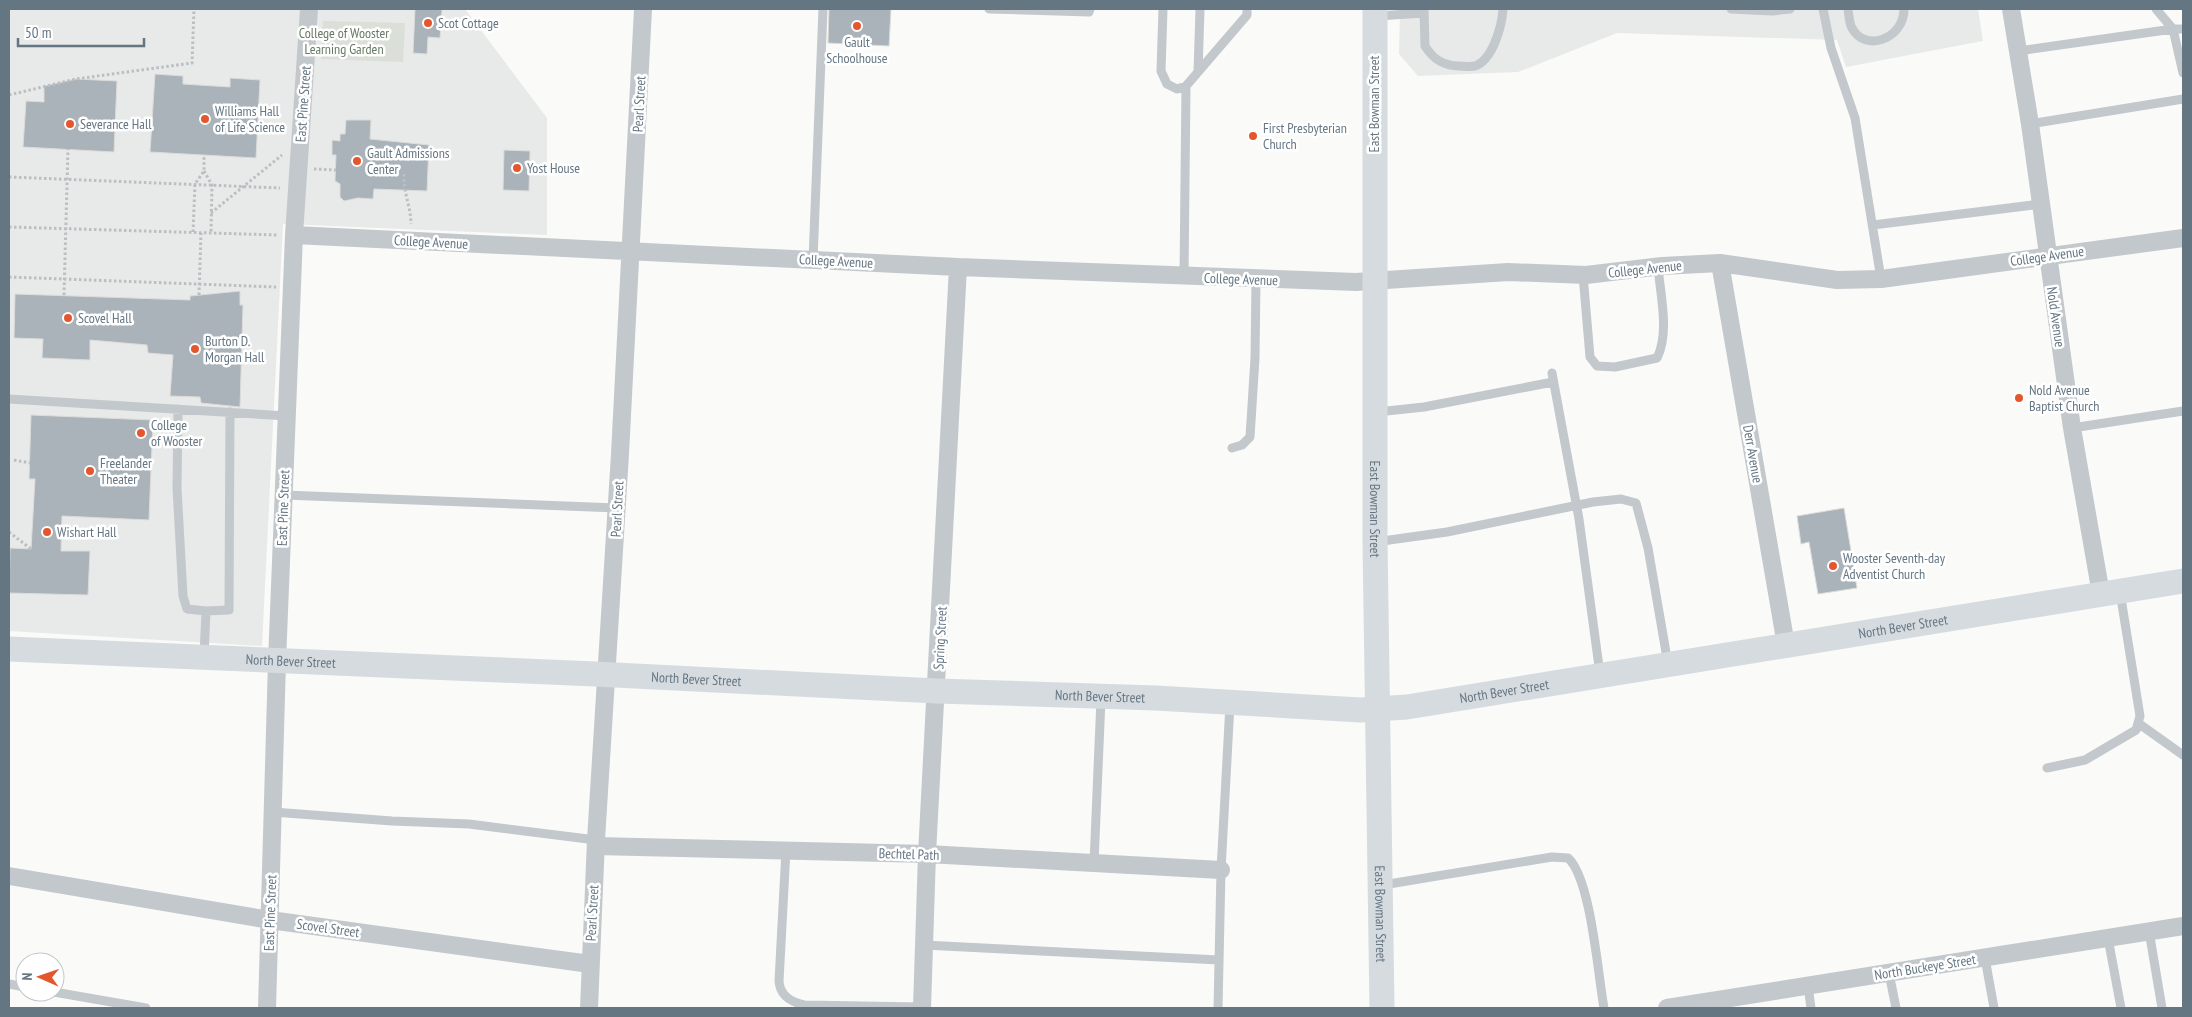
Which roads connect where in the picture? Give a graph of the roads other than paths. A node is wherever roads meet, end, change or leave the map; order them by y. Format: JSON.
{"nodes":[{"id":1,"x":309,"y":9,"type":"edge"},
{"id":2,"x":643,"y":9,"type":"edge"},
{"id":3,"x":823,"y":9,"type":"edge"},
{"id":4,"x":989,"y":9,"type":"edge"},
{"id":5,"x":1090,"y":9,"type":"edge"},
{"id":6,"x":1163,"y":9,"type":"edge"},
{"id":7,"x":1200,"y":9,"type":"edge"},
{"id":8,"x":1247,"y":9,"type":"edge"},
{"id":9,"x":1503,"y":9,"type":"edge"},
{"id":10,"x":1731,"y":9,"type":"edge"},
{"id":11,"x":1790,"y":9,"type":"edge"},
{"id":12,"x":1823,"y":9,"type":"edge"},
{"id":13,"x":1848,"y":9,"type":"edge"},
{"id":14,"x":1904,"y":9,"type":"edge"},
{"id":15,"x":2011,"y":9,"type":"edge"},
{"id":16,"x":2156,"y":9,"type":"edge"},
{"id":17,"x":1772,"y":10,"type":"edge"},
{"id":18,"x":1424,"y":11,"type":"edge"},
{"id":19,"x":1375,"y":12,"type":"edge"},
{"id":20,"x":2183,"y":29,"type":"edge"},
{"id":21,"x":2173,"y":30,"type":"junction"},
{"id":22,"x":2018,"y":51,"type":"junction"},
{"id":23,"x":1198,"y":72,"type":"junction"},
{"id":24,"x":2183,"y":73,"type":"edge"},
{"id":25,"x":1186,"y":86,"type":"junction"},
{"id":26,"x":2183,"y":99,"type":"edge"},
{"id":27,"x":2030,"y":124,"type":"junction"},
{"id":28,"x":2041,"y":204,"type":"junction"},
{"id":29,"x":1873,"y":225,"type":"junction"},
{"id":30,"x":294,"y":235,"type":"junction"},
{"id":31,"x":2183,"y":238,"type":"edge"},
{"id":32,"x":631,"y":252,"type":"junction"},
{"id":33,"x":2048,"y":256,"type":"junction"},
{"id":34,"x":814,"y":260,"type":"junction"},
{"id":35,"x":1720,"y":263,"type":"junction"},
{"id":36,"x":1658,"y":266,"type":"junction"},
{"id":37,"x":958,"y":267,"type":"junction"},
{"id":38,"x":1583,"y":275,"type":"junction"},
{"id":39,"x":1184,"y":277,"type":"junction"},
{"id":40,"x":1881,"y":279,"type":"junction"},
{"id":41,"x":1256,"y":280,"type":"junction"},
{"id":42,"x":1374,"y":283,"type":"junction"},
{"id":43,"x":9,"y":399,"type":"edge"},
{"id":44,"x":178,"y":409,"type":"junction"},
{"id":45,"x":2183,"y":411,"type":"edge"},
{"id":46,"x":230,"y":412,"type":"junction"},
{"id":47,"x":1374,"y":412,"type":"junction"},
{"id":48,"x":287,"y":416,"type":"junction"},
{"id":49,"x":2072,"y":428,"type":"junction"},
{"id":50,"x":1232,"y":448,"type":"dead end"},
{"id":51,"x":284,"y":496,"type":"junction"},
{"id":52,"x":1576,"y":506,"type":"junction"},
{"id":53,"x":617,"y":508,"type":"junction"},
{"id":54,"x":1375,"y":542,"type":"junction"},
{"id":55,"x":2183,"y":581,"type":"edge"},
{"id":56,"x":2110,"y":593,"type":"junction"},
{"id":57,"x":206,"y":611,"type":"junction"},
{"id":58,"x":1786,"y":645,"type":"junction"},
{"id":59,"x":9,"y":649,"type":"edge"},
{"id":60,"x":204,"y":659,"type":"junction"},
{"id":61,"x":277,"y":662,"type":"junction"},
{"id":62,"x":1668,"y":665,"type":"junction"},
{"id":63,"x":607,"y":675,"type":"junction"},
{"id":64,"x":1600,"y":677,"type":"junction"},
{"id":65,"x":937,"y":692,"type":"junction"},
{"id":66,"x":1101,"y":696,"type":"junction"},
{"id":67,"x":1230,"y":702,"type":"junction"},
{"id":68,"x":1379,"y":709,"type":"junction"},
{"id":69,"x":2138,"y":723,"type":"junction"},
{"id":70,"x":2183,"y":755,"type":"edge"},
{"id":71,"x":2047,"y":768,"type":"dead end"},
{"id":72,"x":273,"y":812,"type":"junction"},
{"id":73,"x":596,"y":843,"type":"junction"},
{"id":74,"x":786,"y":850,"type":"junction"},
{"id":75,"x":927,"y":854,"type":"junction"},
{"id":76,"x":1094,"y":863,"type":"junction"},
{"id":77,"x":1221,"y":870,"type":"junction"},
{"id":78,"x":9,"y":876,"type":"edge"},
{"id":79,"x":1381,"y":885,"type":"junction"},
{"id":80,"x":270,"y":920,"type":"junction"},
{"id":81,"x":2183,"y":926,"type":"edge"},
{"id":82,"x":2149,"y":931,"type":"junction"},
{"id":83,"x":2108,"y":938,"type":"junction"},
{"id":84,"x":924,"y":945,"type":"junction"},
{"id":85,"x":1985,"y":958,"type":"junction"},
{"id":86,"x":1219,"y":960,"type":"junction"},
{"id":87,"x":590,"y":964,"type":"junction"},
{"id":88,"x":1890,"y":973,"type":"junction"},
{"id":89,"x":1808,"y":986,"type":"junction"},
{"id":90,"x":65,"y":994,"type":"edge"},
{"id":91,"x":1720,"y":1004,"type":"edge"},
{"id":92,"x":146,"y":1008,"type":"edge"},
{"id":93,"x":267,"y":1008,"type":"edge"},
{"id":94,"x":589,"y":1008,"type":"edge"},
{"id":95,"x":922,"y":1008,"type":"edge"},
{"id":96,"x":1218,"y":1008,"type":"edge"},
{"id":97,"x":1382,"y":1008,"type":"edge"},
{"id":98,"x":1604,"y":1008,"type":"edge"},
{"id":99,"x":1667,"y":1008,"type":"edge"},
{"id":100,"x":1811,"y":1008,"type":"edge"},
{"id":101,"x":1896,"y":1008,"type":"edge"},
{"id":102,"x":1994,"y":1008,"type":"edge"},
{"id":103,"x":2122,"y":1008,"type":"edge"},
{"id":104,"x":2162,"y":1008,"type":"edge"}],
"edges":[{"from":1,"to":30,"type":"street","name":"East Pine Street"},
{"from":2,"to":32,"type":"street","name":"Pearl Street"},
{"from":3,"to":34,"type":"lane"},
{"from":4,"to":5,"type":"lane"},
{"from":6,"to":25,"type":"lane"},
{"from":7,"to":23,"type":"lane"},
{"from":8,"to":23,"type":"lane"},
{"from":9,"to":18,"type":"lane"},
{"from":10,"to":17,"type":"lane"},
{"from":11,"to":17,"type":"lane"},
{"from":12,"to":29,"type":"lane"},
{"from":13,"to":14,"type":"lane"},
{"from":15,"to":22,"type":"street","name":"Nold Avenue"},
{"from":16,"to":21,"type":"lane"},
{"from":18,"to":19,"type":"lane"},
{"from":19,"to":42,"type":"main road","name":"East Bowman Street"},
{"from":20,"to":21,"type":"lane"},
{"from":21,"to":22,"type":"lane"},
{"from":21,"to":24,"type":"lane"},
{"from":22,"to":27,"type":"street","name":"Nold Avenue"},
{"from":23,"to":25,"type":"lane"},
{"from":25,"to":39,"type":"lane"},
{"from":26,"to":27,"type":"lane"},
{"from":27,"to":28,"type":"street","name":"Nold Avenue"},
{"from":28,"to":29,"type":"lane"},
{"from":28,"to":33,"type":"street","name":"Nold Avenue"},
{"from":29,"to":40,"type":"lane"},
{"from":30,"to":32,"type":"street","name":"College Avenue"},
{"from":30,"to":48,"type":"street","name":"East Pine Street"},
{"from":31,"to":33,"type":"street","name":"College Avenue"},
{"from":32,"to":34,"type":"street","name":"College Avenue"},
{"from":32,"to":53,"type":"street","name":"Pearl Street"},
{"from":33,"to":40,"type":"street","name":"College Avenue"},
{"from":33,"to":49,"type":"street","name":"Nold Avenue"},
{"from":34,"to":37,"type":"street","name":"College Avenue"},
{"from":35,"to":36,"type":"street","name":"College Avenue"},
{"from":35,"to":40,"type":"street","name":"College Avenue"},
{"from":35,"to":58,"type":"street","name":"Derr Avenue"},
{"from":36,"to":38,"type":"street","name":"College Avenue"},
{"from":36,"to":38,"type":"lane"},
{"from":37,"to":39,"type":"street","name":"College Avenue"},
{"from":37,"to":65,"type":"street","name":"Spring Street"},
{"from":38,"to":42,"type":"street","name":"College Avenue"},
{"from":39,"to":41,"type":"street","name":"College Avenue"},
{"from":41,"to":42,"type":"street","name":"College Avenue"},
{"from":41,"to":50,"type":"lane"},
{"from":42,"to":47,"type":"main road","name":"East Bowman Street"},
{"from":43,"to":44,"type":"lane"},
{"from":44,"to":46,"type":"lane"},
{"from":44,"to":57,"type":"lane"},
{"from":45,"to":49,"type":"lane"},
{"from":46,"to":48,"type":"lane"},
{"from":46,"to":57,"type":"lane"},
{"from":47,"to":52,"type":"lane"},
{"from":47,"to":54,"type":"main road","name":"East Bowman Street"},
{"from":48,"to":51,"type":"street","name":"East Pine Street"},
{"from":49,"to":56,"type":"street","name":"Nold Avenue"},
{"from":51,"to":53,"type":"lane"},
{"from":51,"to":61,"type":"street","name":"East Pine Street"},
{"from":52,"to":54,"type":"lane"},
{"from":52,"to":62,"type":"lane"},
{"from":52,"to":64,"type":"lane"},
{"from":53,"to":63,"type":"street","name":"Pearl Street"},
{"from":54,"to":68,"type":"main road","name":"East Bowman Street"},
{"from":55,"to":56,"type":"main road","name":"North Bever Street"},
{"from":56,"to":58,"type":"main road","name":"North Bever Street"},
{"from":56,"to":69,"type":"lane"},
{"from":57,"to":60,"type":"lane"},
{"from":58,"to":62,"type":"main road","name":"North Bever Street"},
{"from":59,"to":60,"type":"main road","name":"North Bever Street"},
{"from":60,"to":61,"type":"main road","name":"North Bever Street"},
{"from":61,"to":63,"type":"main road","name":"North Bever Street"},
{"from":61,"to":72,"type":"street","name":"East Pine Street"},
{"from":62,"to":64,"type":"main road","name":"North Bever Street"},
{"from":63,"to":65,"type":"main road","name":"North Bever Street"},
{"from":63,"to":73,"type":"street","name":"Pearl Street"},
{"from":64,"to":68,"type":"main road","name":"North Bever Street"},
{"from":65,"to":66,"type":"main road","name":"North Bever Street"},
{"from":65,"to":75,"type":"street","name":"Spring Street"},
{"from":66,"to":67,"type":"main road","name":"North Bever Street"},
{"from":66,"to":76,"type":"lane"},
{"from":67,"to":68,"type":"main road","name":"North Bever Street"},
{"from":67,"to":77,"type":"lane"},
{"from":68,"to":79,"type":"main road","name":"East Bowman Street"},
{"from":69,"to":70,"type":"lane"},
{"from":69,"to":71,"type":"lane"},
{"from":72,"to":73,"type":"lane"},
{"from":72,"to":80,"type":"street","name":"East Pine Street"},
{"from":73,"to":74,"type":"street","name":"Bechtel Path"},
{"from":73,"to":87,"type":"street","name":"Pearl Street"},
{"from":74,"to":75,"type":"street","name":"Bechtel Path"},
{"from":74,"to":95,"type":"lane"},
{"from":75,"to":76,"type":"street","name":"Bechtel Path"},
{"from":75,"to":84,"type":"street","name":"Spring Street"},
{"from":76,"to":77,"type":"street","name":"Bechtel Path"},
{"from":77,"to":86,"type":"lane"},
{"from":78,"to":80,"type":"street","name":"Scovel Street"},
{"from":79,"to":97,"type":"main road","name":"East Bowman Street"},
{"from":79,"to":98,"type":"lane"},
{"from":80,"to":87,"type":"street","name":"Scovel Street"},
{"from":80,"to":93,"type":"street","name":"East Pine Street"},
{"from":81,"to":82,"type":"street","name":"North Buckeye Street"},
{"from":82,"to":83,"type":"street","name":"North Buckeye Street"},
{"from":82,"to":104,"type":"lane"},
{"from":83,"to":85,"type":"street","name":"North Buckeye Street"},
{"from":83,"to":103,"type":"lane"},
{"from":84,"to":86,"type":"lane"},
{"from":84,"to":95,"type":"street","name":"Spring Street"},
{"from":85,"to":88,"type":"street","name":"North Buckeye Street"},
{"from":85,"to":102,"type":"lane"},
{"from":86,"to":96,"type":"lane"},
{"from":87,"to":94,"type":"street","name":"Pearl Street"},
{"from":88,"to":89,"type":"street","name":"North Buckeye Street"},
{"from":88,"to":101,"type":"lane"},
{"from":89,"to":91,"type":"street","name":"North Buckeye Street"},
{"from":89,"to":100,"type":"lane"},
{"from":90,"to":92,"type":"lane"},
{"from":91,"to":99,"type":"street","name":"North Buckeye Street"}]}
